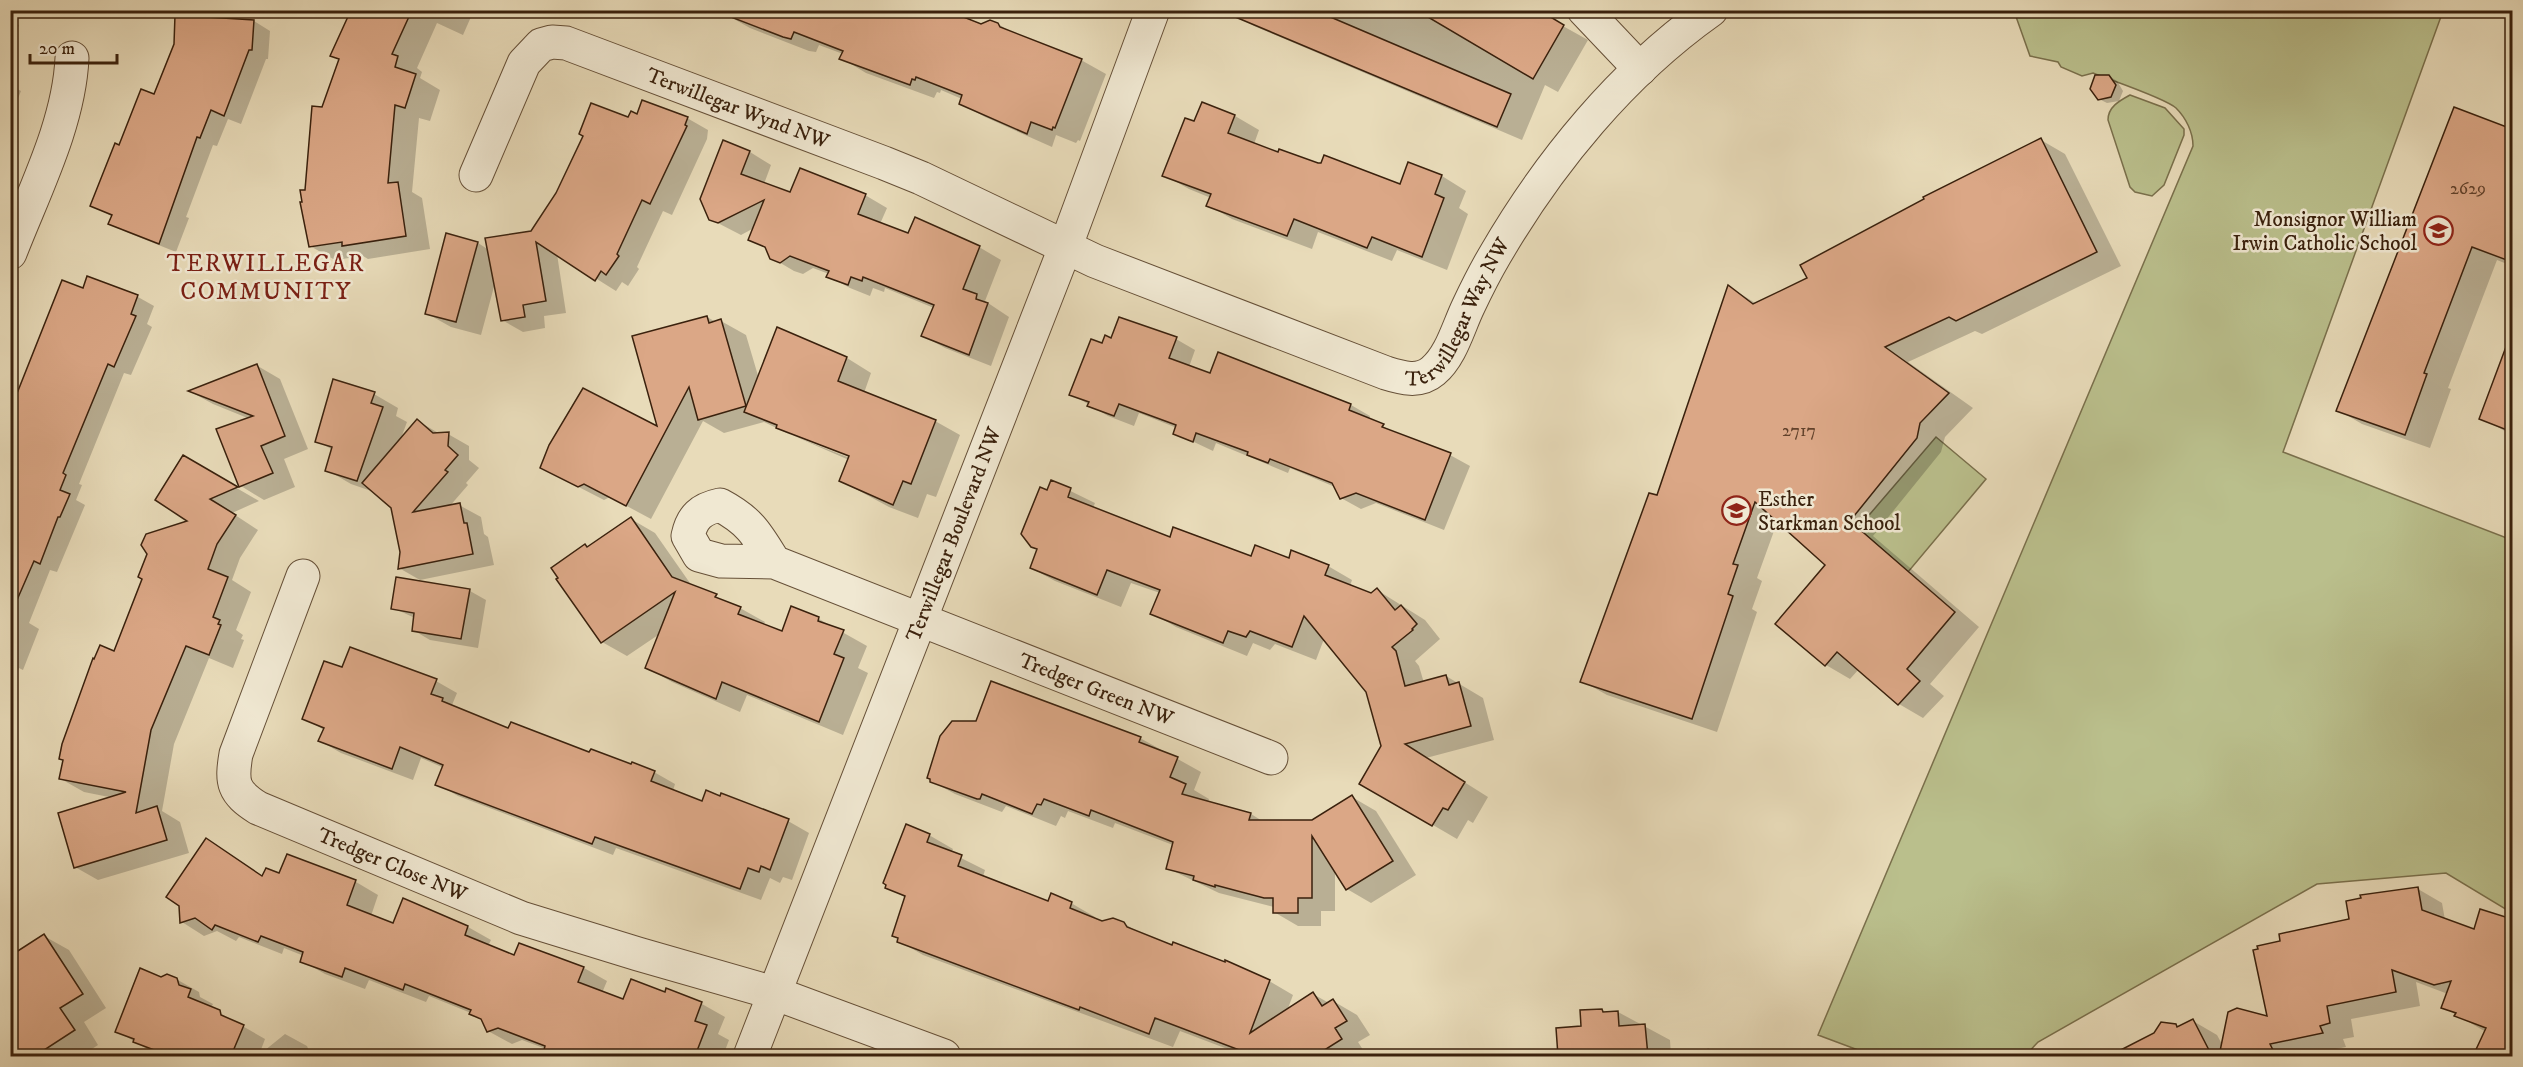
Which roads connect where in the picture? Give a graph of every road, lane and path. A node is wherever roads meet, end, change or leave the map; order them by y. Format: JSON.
{"nodes":[{"id":1,"x":1153,"y":10,"type":"edge"},
{"id":2,"x":1584,"y":10,"type":"edge"},
{"id":3,"x":1711,"y":10,"type":"edge"},
{"id":4,"x":72,"y":58,"type":"dead end"},
{"id":5,"x":1640,"y":69,"type":"junction"},
{"id":6,"x":476,"y":175,"type":"dead end"},
{"id":7,"x":1065,"y":248,"type":"junction"},
{"id":8,"x":11,"y":249,"type":"edge"},
{"id":9,"x":774,"y":562,"type":"dead end"},
{"id":10,"x":303,"y":576,"type":"dead end"},
{"id":11,"x":920,"y":618,"type":"junction"},
{"id":12,"x":1271,"y":758,"type":"dead end"},
{"id":13,"x":774,"y":993,"type":"junction"},
{"id":14,"x":750,"y":1056,"type":"edge"},
{"id":15,"x":944,"y":1056,"type":"edge"}],
"edges":[{"from":1,"to":7,"type":"street","name":"Terwillegar Boulevard NW"},
{"from":2,"to":5,"type":"street"},
{"from":3,"to":5,"type":"street","name":"Terwillegar Way NW"},
{"from":4,"to":8,"type":"street"},
{"from":5,"to":7,"type":"street","name":"Terwillegar Way NW"},
{"from":6,"to":7,"type":"street","name":"Terwillegar Wynd NW"},
{"from":7,"to":11,"type":"street","name":"Terwillegar Boulevard NW"},
{"from":9,"to":11,"type":"street","name":"Tredger Green NW"},
{"from":10,"to":13,"type":"street","name":"Tredger Close NW"},
{"from":11,"to":12,"type":"street","name":"Tredger Green NW"},
{"from":11,"to":13,"type":"street","name":"Terwillegar Boulevard NW"},
{"from":13,"to":14,"type":"street","name":"Terwillegar Boulevard NW"},
{"from":13,"to":15,"type":"street","name":"Tredger Close NW"}]}
